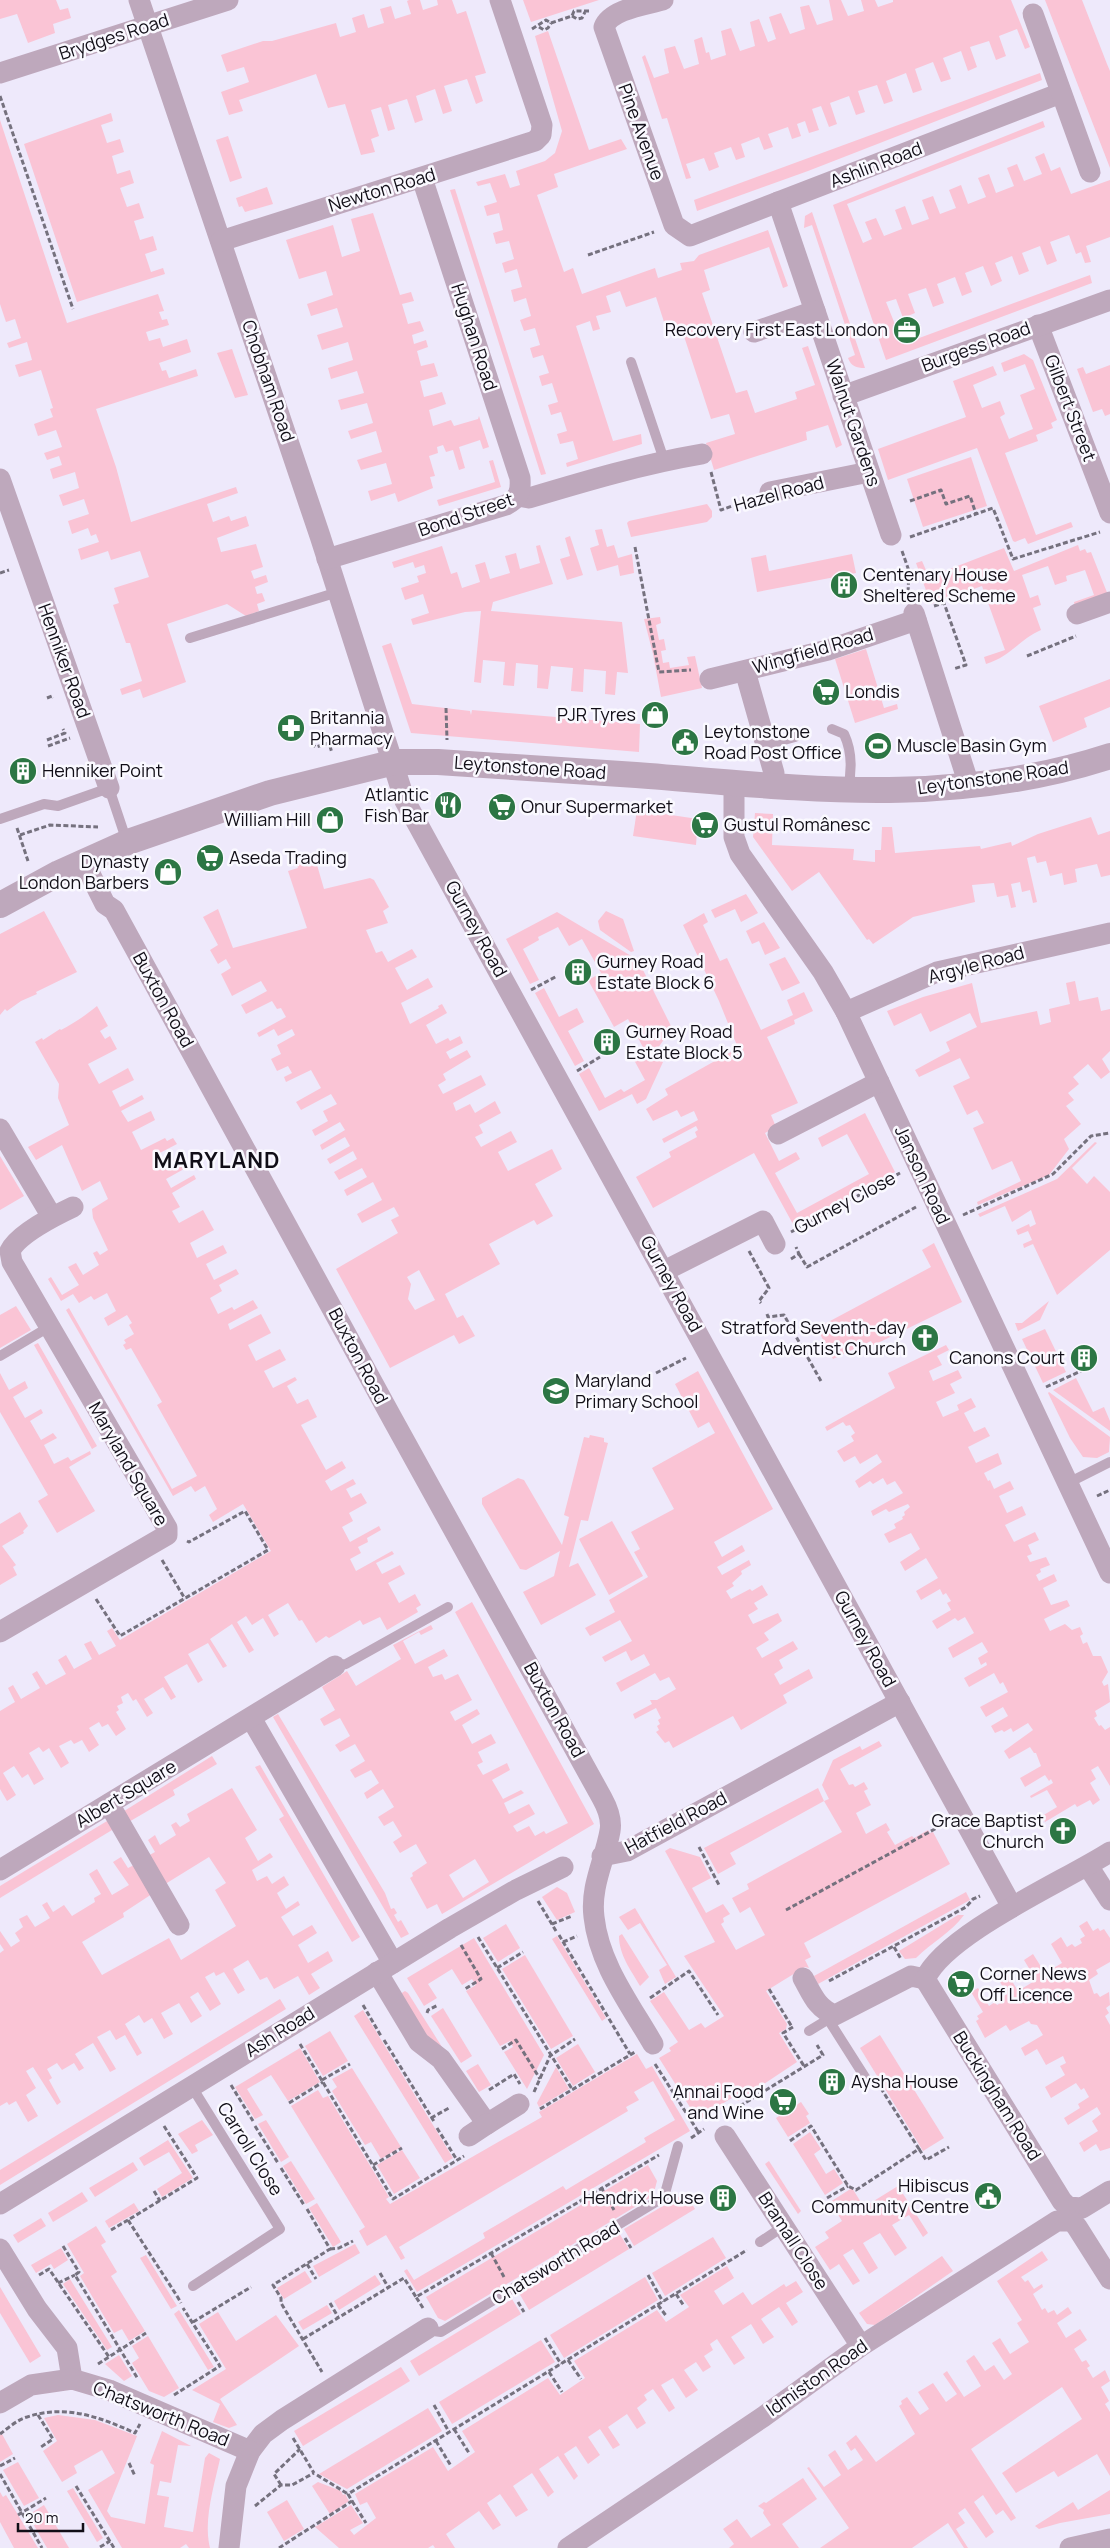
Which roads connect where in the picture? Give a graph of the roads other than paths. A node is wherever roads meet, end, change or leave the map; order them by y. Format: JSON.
{"nodes":[{"id":1,"x":139,"y":0,"type":"edge"},
{"id":2,"x":228,"y":0,"type":"edge"},
{"id":3,"x":500,"y":0,"type":"edge"},
{"id":4,"x":663,"y":0,"type":"edge"},
{"id":5,"x":1032,"y":14,"type":"dead end"},
{"id":6,"x":147,"y":26,"type":"junction"},
{"id":7,"x":0,"y":73,"type":"edge"},
{"id":8,"x":1061,"y":93,"type":"junction"},
{"id":9,"x":1090,"y":172,"type":"dead end"},
{"id":10,"x":422,"y":178,"type":"junction"},
{"id":11,"x":778,"y":202,"type":"junction"},
{"id":12,"x":682,"y":230,"type":"joint"},
{"id":13,"x":221,"y":241,"type":"junction"},
{"id":14,"x":1110,"y":300,"type":"edge"},
{"id":15,"x":815,"y":311,"type":"junction"},
{"id":16,"x":1038,"y":325,"type":"junction"},
{"id":17,"x":754,"y":332,"type":"dead end"},
{"id":18,"x":631,"y":362,"type":"dead end"},
{"id":19,"x":843,"y":396,"type":"junction"},
{"id":20,"x":702,"y":454,"type":"road end"},
{"id":21,"x":664,"y":460,"type":"junction"},
{"id":22,"x":869,"y":472,"type":"junction"},
{"id":23,"x":0,"y":480,"type":"edge"},
{"id":24,"x":1106,"y":489,"type":"edge"},
{"id":25,"x":770,"y":492,"type":"road end"},
{"id":26,"x":518,"y":496,"type":"junction"},
{"id":27,"x":1106,"y":522,"type":"edge"},
{"id":28,"x":899,"y":541,"type":"road end"},
{"id":29,"x":328,"y":559,"type":"junction"},
{"id":30,"x":338,"y":592,"type":"junction"},
{"id":31,"x":1110,"y":602,"type":"edge"},
{"id":32,"x":1078,"y":624,"type":"road end"},
{"id":33,"x":190,"y":638,"type":"dead end"},
{"id":34,"x":745,"y":671,"type":"junction"},
{"id":35,"x":703,"y":674,"type":"road end"},
{"id":36,"x":832,"y":729,"type":"dead end"},
{"id":37,"x":795,"y":737,"type":"dead end"},
{"id":38,"x":766,"y":745,"type":"junction"},
{"id":39,"x":1110,"y":756,"type":"edge"},
{"id":40,"x":394,"y":762,"type":"junction"},
{"id":41,"x":734,"y":784,"type":"junction"},
{"id":42,"x":968,"y":785,"type":"junction"},
{"id":43,"x":109,"y":788,"type":"junction"},
{"id":44,"x":773,"y":788,"type":"junction"},
{"id":45,"x":847,"y":791,"type":"junction"},
{"id":46,"x":0,"y":819,"type":"edge"},
{"id":47,"x":128,"y":842,"type":"junction"},
{"id":48,"x":84,"y":862,"type":"junction"},
{"id":49,"x":0,"y":905,"type":"edge"},
{"id":50,"x":1110,"y":933,"type":"edge"},
{"id":51,"x":846,"y":1012,"type":"junction"},
{"id":52,"x":879,"y":1082,"type":"junction"},
{"id":53,"x":0,"y":1129,"type":"edge"},
{"id":54,"x":778,"y":1134,"type":"dead end"},
{"id":55,"x":73,"y":1207,"type":"dead end"},
{"id":56,"x":52,"y":1217,"type":"junction"},
{"id":57,"x":775,"y":1244,"type":"road end"},
{"id":58,"x":664,"y":1271,"type":"junction"},
{"id":59,"x":49,"y":1327,"type":"junction"},
{"id":60,"x":0,"y":1356,"type":"edge"},
{"id":61,"x":1110,"y":1462,"type":"edge"},
{"id":62,"x":1068,"y":1483,"type":"junction"},
{"id":63,"x":1110,"y":1573,"type":"edge"},
{"id":64,"x":448,"y":1607,"type":"dead end"},
{"id":65,"x":0,"y":1632,"type":"edge"},
{"id":66,"x":335,"y":1666,"type":"joint"},
{"id":67,"x":900,"y":1702,"type":"junction"},
{"id":68,"x":251,"y":1718,"type":"junction"},
{"id":69,"x":110,"y":1804,"type":"junction"},
{"id":70,"x":1110,"y":1852,"type":"edge"},
{"id":71,"x":602,"y":1856,"type":"junction"},
{"id":72,"x":1088,"y":1866,"type":"junction"},
{"id":73,"x":563,"y":1867,"type":"dead end"},
{"id":74,"x":0,"y":1870,"type":"edge"},
{"id":75,"x":1110,"y":1900,"type":"edge"},
{"id":76,"x":1012,"y":1907,"type":"junction"},
{"id":77,"x":179,"y":1925,"type":"dead end"},
{"id":78,"x":385,"y":1967,"type":"junction"},
{"id":79,"x":925,"y":1979,"type":"junction"},
{"id":80,"x":807,"y":1986,"type":"road end"},
{"id":81,"x":832,"y":2017,"type":"junction"},
{"id":82,"x":809,"y":2031,"type":"road end"},
{"id":83,"x":653,"y":2052,"type":"road end"},
{"id":84,"x":868,"y":2082,"type":"dead end"},
{"id":85,"x":192,"y":2087,"type":"junction"},
{"id":86,"x":528,"y":2104,"type":"road end"},
{"id":87,"x":723,"y":2127,"type":"road end"},
{"id":88,"x":678,"y":2146,"type":"road end"},
{"id":89,"x":1110,"y":2191,"type":"edge"},
{"id":90,"x":0,"y":2204,"type":"edge"},
{"id":91,"x":1072,"y":2215,"type":"junction"},
{"id":92,"x":784,"y":2226,"type":"junction"},
{"id":93,"x":760,"y":2242,"type":"road end"},
{"id":94,"x":0,"y":2249,"type":"edge"},
{"id":95,"x":1110,"y":2279,"type":"edge"},
{"id":96,"x":193,"y":2286,"type":"dead end"},
{"id":97,"x":431,"y":2330,"type":"joint"},
{"id":98,"x":861,"y":2346,"type":"junction"},
{"id":99,"x":72,"y":2379,"type":"junction"},
{"id":100,"x":0,"y":2402,"type":"edge"},
{"id":101,"x":250,"y":2451,"type":"junction"},
{"id":102,"x":229,"y":2538,"type":"edge"},
{"id":103,"x":1110,"y":2539,"type":"edge"},
{"id":104,"x":568,"y":2548,"type":"edge"},
{"id":105,"x":1070,"y":2548,"type":"edge"}],
"edges":[{"from":1,"to":6,"type":"street","name":"Chobham Road"},
{"from":2,"to":6,"type":"street","name":"Brydges Road"},
{"from":3,"to":10,"type":"street","name":"Newton Road"},
{"from":4,"to":12,"type":"street","name":"Pine Avenue"},
{"from":5,"to":8,"type":"street"},
{"from":6,"to":7,"type":"street","name":"Brydges Road"},
{"from":6,"to":13,"type":"street","name":"Chobham Road"},
{"from":8,"to":9,"type":"street"},
{"from":8,"to":11,"type":"street","name":"Ashlin Road"},
{"from":10,"to":13,"type":"street","name":"Newton Road"},
{"from":10,"to":26,"type":"street","name":"Hughan Road"},
{"from":11,"to":12,"type":"street","name":"Ashlin Road"},
{"from":11,"to":15,"type":"street","name":"Walnut Gardens"},
{"from":13,"to":29,"type":"street","name":"Chobham Road"},
{"from":14,"to":16,"type":"street","name":"Burgess Road"},
{"from":15,"to":17,"type":"street"},
{"from":15,"to":19,"type":"street","name":"Walnut Gardens"},
{"from":16,"to":19,"type":"street","name":"Burgess Road"},
{"from":16,"to":24,"type":"street","name":"Gilbert Street"},
{"from":18,"to":21,"type":"lane"},
{"from":19,"to":22,"type":"street","name":"Walnut Gardens"},
{"from":20,"to":21,"type":"street","name":"Bond Street"},
{"from":21,"to":26,"type":"street","name":"Bond Street"},
{"from":22,"to":25,"type":"street","name":"Hazel Road"},
{"from":22,"to":28,"type":"street","name":"Walnut Gardens"},
{"from":23,"to":43,"type":"street","name":"Henniker Road"},
{"from":24,"to":27,"type":"street","name":"Gilbert Street"},
{"from":26,"to":29,"type":"street","name":"Bond Street"},
{"from":29,"to":30,"type":"street","name":"Chobham Road"},
{"from":30,"to":33,"type":"lane"},
{"from":30,"to":40,"type":"street","name":"Chobham Road"},
{"from":31,"to":32,"type":"street"},
{"from":34,"to":35,"type":"street","name":"Wingfield Road"},
{"from":34,"to":38,"type":"street"},
{"from":34,"to":42,"type":"street","name":"Wingfield Road"},
{"from":36,"to":45,"type":"lane"},
{"from":37,"to":38,"type":"lane"},
{"from":38,"to":44,"type":"street"},
{"from":39,"to":42,"type":"street","name":"Leytonstone Road"},
{"from":40,"to":41,"type":"street","name":"Leytonstone Road"},
{"from":40,"to":47,"type":"street","name":"Leytonstone Road"},
{"from":40,"to":58,"type":"street","name":"Gurney Road"},
{"from":41,"to":44,"type":"street","name":"Leytonstone Road"},
{"from":41,"to":51,"type":"street","name":"Janson Road"},
{"from":42,"to":45,"type":"street","name":"Leytonstone Road"},
{"from":43,"to":46,"type":"lane"},
{"from":43,"to":47,"type":"lane","name":"Henniker Road"},
{"from":44,"to":45,"type":"street","name":"Leytonstone Road"},
{"from":47,"to":48,"type":"street","name":"Leytonstone Road"},
{"from":48,"to":49,"type":"street","name":"Leytonstone Road"},
{"from":48,"to":71,"type":"street","name":"Buxton Road"},
{"from":50,"to":51,"type":"street","name":"Argyle Road"},
{"from":51,"to":52,"type":"street","name":"Janson Road"},
{"from":52,"to":54,"type":"street"},
{"from":52,"to":62,"type":"street","name":"Janson Road"},
{"from":53,"to":56,"type":"street"},
{"from":55,"to":56,"type":"street"},
{"from":56,"to":59,"type":"street","name":"Maryland Square"},
{"from":57,"to":58,"type":"street","name":"Gurney Close"},
{"from":58,"to":67,"type":"street","name":"Gurney Road"},
{"from":59,"to":60,"type":"lane"},
{"from":59,"to":65,"type":"street","name":"Maryland Square"},
{"from":61,"to":62,"type":"lane"},
{"from":62,"to":63,"type":"street","name":"Janson Road"},
{"from":64,"to":66,"type":"lane","name":"Albert Square"},
{"from":66,"to":68,"type":"street","name":"Albert Square"},
{"from":67,"to":71,"type":"street","name":"Hatfield Road"},
{"from":67,"to":76,"type":"street","name":"Gurney Road"},
{"from":68,"to":69,"type":"street","name":"Albert Square"},
{"from":68,"to":78,"type":"street"},
{"from":69,"to":74,"type":"street","name":"Albert Square"},
{"from":69,"to":77,"type":"street"},
{"from":70,"to":72,"type":"street"},
{"from":71,"to":83,"type":"street","name":"Hatfield Road"},
{"from":72,"to":75,"type":"street"},
{"from":72,"to":76,"type":"street"},
{"from":73,"to":78,"type":"street","name":"Ash Road"},
{"from":76,"to":79,"type":"street"},
{"from":78,"to":85,"type":"street","name":"Ash Road"},
{"from":78,"to":86,"type":"street"},
{"from":79,"to":81,"type":"street"},
{"from":79,"to":91,"type":"street","name":"Buckingham Road"},
{"from":80,"to":81,"type":"street"},
{"from":81,"to":82,"type":"lane"},
{"from":81,"to":84,"type":"lane"},
{"from":85,"to":90,"type":"street","name":"Ash Road"},
{"from":85,"to":96,"type":"lane","name":"Carroll Close"},
{"from":87,"to":92,"type":"street","name":"Bramall Close"},
{"from":88,"to":97,"type":"lane","name":"Chatsworth Road"},
{"from":89,"to":91,"type":"street","name":"Idmiston Road"},
{"from":91,"to":95,"type":"street","name":"Buckingham Road"},
{"from":91,"to":98,"type":"street","name":"Idmiston Road"},
{"from":92,"to":93,"type":"lane"},
{"from":92,"to":98,"type":"street","name":"Bramall Close"},
{"from":94,"to":99,"type":"street","name":"Chatsworth Road"},
{"from":97,"to":101,"type":"street","name":"Chatsworth Road"},
{"from":98,"to":104,"type":"street","name":"Idmiston Road"},
{"from":99,"to":100,"type":"street","name":"Chatsworth Road"},
{"from":99,"to":101,"type":"street","name":"Chatsworth Road"},
{"from":101,"to":102,"type":"street","name":"Chatsworth Road"},
{"from":103,"to":105,"type":"street"}]}
